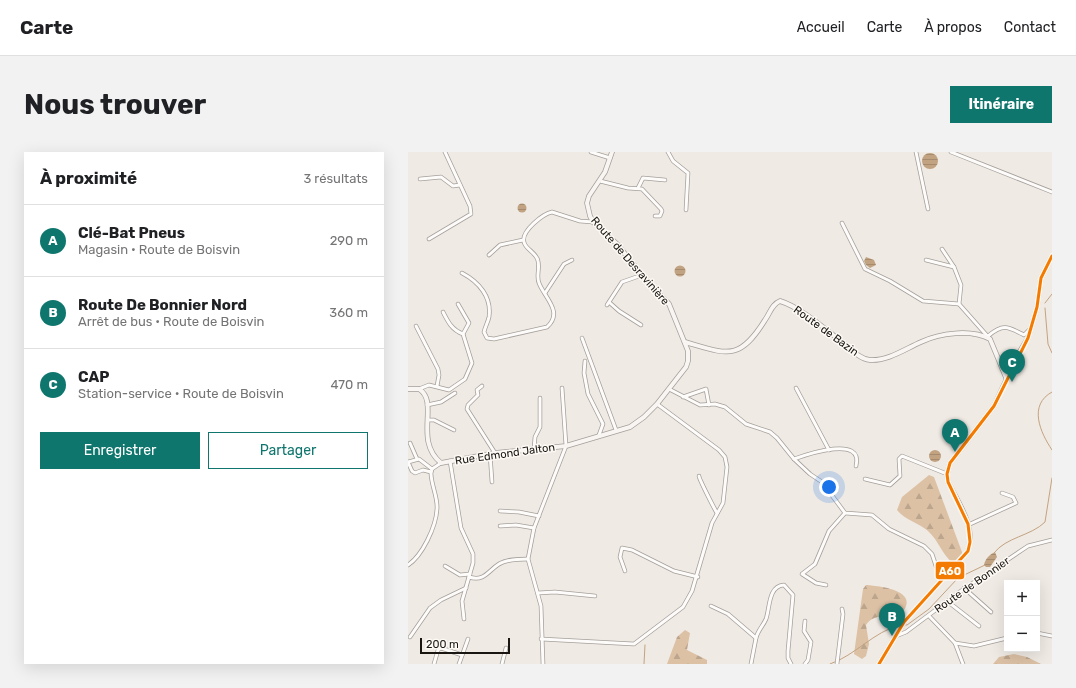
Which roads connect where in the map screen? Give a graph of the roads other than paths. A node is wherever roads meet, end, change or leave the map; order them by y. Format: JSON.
{"nodes":[{"id":1,"x":445,"y":152,"type":"edge"},
{"id":2,"x":591,"y":152,"type":"edge"},
{"id":3,"x":612,"y":152,"type":"edge"},
{"id":4,"x":668,"y":152,"type":"edge"},
{"id":5,"x":916,"y":152,"type":"edge"},
{"id":6,"x":951,"y":152,"type":"edge"},
{"id":7,"x":599,"y":153,"type":"edge"},
{"id":8,"x":610,"y":158,"type":"junction"},
{"id":9,"x":420,"y":179,"type":"dead end"},
{"id":10,"x":665,"y":180,"type":"dead end"},
{"id":11,"x":600,"y":181,"type":"junction"},
{"id":12,"x":460,"y":185,"type":"junction"},
{"id":13,"x":638,"y":188,"type":"junction"},
{"id":14,"x":1052,"y":192,"type":"edge"},
{"id":15,"x":928,"y":209,"type":"dead end"},
{"id":16,"x":686,"y":210,"type":"dead end"},
{"id":17,"x":654,"y":216,"type":"dead end"},
{"id":18,"x":593,"y":222,"type":"junction"},
{"id":19,"x":842,"y":223,"type":"dead end"},
{"id":20,"x":429,"y":239,"type":"dead end"},
{"id":21,"x":523,"y":240,"type":"junction"},
{"id":22,"x":942,"y":250,"type":"dead end"},
{"id":23,"x":489,"y":255,"type":"dead end"},
{"id":24,"x":1052,"y":256,"type":"edge"},
{"id":25,"x":572,"y":260,"type":"dead end"},
{"id":26,"x":926,"y":260,"type":"dead end"},
{"id":27,"x":954,"y":267,"type":"junction"},
{"id":28,"x":462,"y":273,"type":"dead end"},
{"id":29,"x":642,"y":275,"type":"junction"},
{"id":30,"x":545,"y":293,"type":"junction"},
{"id":31,"x":458,"y":304,"type":"dead end"},
{"id":32,"x":959,"y":304,"type":"junction"},
{"id":33,"x":443,"y":312,"type":"dead end"},
{"id":34,"x":641,"y":325,"type":"dead end"},
{"id":35,"x":416,"y":326,"type":"dead end"},
{"id":36,"x":1032,"y":328,"type":"junction"},
{"id":37,"x":463,"y":334,"type":"junction"},
{"id":38,"x":989,"y":337,"type":"junction"},
{"id":39,"x":582,"y":338,"type":"dead end"},
{"id":40,"x":685,"y":342,"type":"junction"},
{"id":41,"x":693,"y":345,"type":"junction"},
{"id":42,"x":688,"y":351,"type":"junction"},
{"id":43,"x":585,"y":361,"type":"dead end"},
{"id":44,"x":1008,"y":380,"type":"junction"},
{"id":45,"x":437,"y":386,"type":"junction"},
{"id":46,"x":482,"y":386,"type":"dead end"},
{"id":47,"x":562,"y":388,"type":"dead end"},
{"id":48,"x":669,"y":388,"type":"junction"},
{"id":49,"x":796,"y":388,"type":"dead end"},
{"id":50,"x":408,"y":389,"type":"edge"},
{"id":51,"x":419,"y":389,"type":"junction"},
{"id":52,"x":455,"y":393,"type":"dead end"},
{"id":53,"x":683,"y":397,"type":"junction"},
{"id":54,"x":540,"y":398,"type":"dead end"},
{"id":55,"x":657,"y":404,"type":"junction"},
{"id":56,"x":428,"y":405,"type":"junction"},
{"id":57,"x":709,"y":405,"type":"junction"},
{"id":58,"x":428,"y":420,"type":"junction"},
{"id":59,"x":454,"y":430,"type":"dead end"},
{"id":60,"x":616,"y":430,"type":"junction"},
{"id":61,"x":599,"y":436,"type":"junction"},
{"id":62,"x":410,"y":443,"type":"dead end"},
{"id":63,"x":566,"y":446,"type":"junction"},
{"id":64,"x":534,"y":448,"type":"junction"},
{"id":65,"x":829,"y":450,"type":"junction"},
{"id":66,"x":492,"y":453,"type":"junction"},
{"id":67,"x":417,"y":459,"type":"junction"},
{"id":68,"x":794,"y":459,"type":"junction"},
{"id":69,"x":450,"y":461,"type":"junction"},
{"id":70,"x":408,"y":462,"type":"edge"},
{"id":71,"x":441,"y":463,"type":"junction"},
{"id":72,"x":856,"y":466,"type":"dead end"},
{"id":73,"x":432,"y":471,"type":"junction"},
{"id":74,"x":947,"y":474,"type":"junction"},
{"id":75,"x":699,"y":476,"type":"dead end"},
{"id":76,"x":865,"y":479,"type":"dead end"},
{"id":77,"x":492,"y":482,"type":"dead end"},
{"id":78,"x":1002,"y":493,"type":"dead end"},
{"id":79,"x":500,"y":511,"type":"dead end"},
{"id":80,"x":845,"y":513,"type":"junction"},
{"id":81,"x":718,"y":514,"type":"junction"},
{"id":82,"x":539,"y":516,"type":"junction"},
{"id":83,"x":968,"y":525,"type":"junction"},
{"id":84,"x":500,"y":526,"type":"dead end"},
{"id":85,"x":534,"y":528,"type":"junction"},
{"id":86,"x":1052,"y":540,"type":"edge"},
{"id":87,"x":528,"y":559,"type":"junction"},
{"id":88,"x":408,"y":565,"type":"edge"},
{"id":89,"x":445,"y":566,"type":"dead end"},
{"id":90,"x":625,"y":571,"type":"dead end"},
{"id":91,"x":470,"y":576,"type":"junction"},
{"id":92,"x":947,"y":576,"type":"junction"},
{"id":93,"x":698,"y":577,"type":"junction"},
{"id":94,"x":826,"y":585,"type":"dead end"},
{"id":95,"x":466,"y":588,"type":"junction"},
{"id":96,"x":964,"y":588,"type":"junction"},
{"id":97,"x":538,"y":593,"type":"junction"},
{"id":98,"x":594,"y":596,"type":"dead end"},
{"id":99,"x":947,"y":601,"type":"junction"},
{"id":100,"x":711,"y":606,"type":"dead end"},
{"id":101,"x":842,"y":609,"type":"dead end"},
{"id":102,"x":991,"y":612,"type":"dead end"},
{"id":103,"x":929,"y":616,"type":"junction"},
{"id":104,"x":464,"y":619,"type":"dead end"},
{"id":105,"x":805,"y":621,"type":"dead end"},
{"id":106,"x":979,"y":626,"type":"dead end"},
{"id":107,"x":1040,"y":634,"type":"edge"},
{"id":108,"x":896,"y":636,"type":"junction"},
{"id":109,"x":1052,"y":636,"type":"edge"},
{"id":110,"x":410,"y":637,"type":"dead end"},
{"id":111,"x":756,"y":638,"type":"junction"},
{"id":112,"x":468,"y":639,"type":"dead end"},
{"id":113,"x":541,"y":639,"type":"junction"},
{"id":114,"x":1004,"y":639,"type":"edge"},
{"id":115,"x":955,"y":643,"type":"junction"},
{"id":116,"x":506,"y":648,"type":"dead end"},
{"id":117,"x":462,"y":655,"type":"junction"},
{"id":118,"x":434,"y":664,"type":"edge"},
{"id":119,"x":459,"y":664,"type":"edge"},
{"id":120,"x":502,"y":664,"type":"edge"},
{"id":121,"x":544,"y":664,"type":"edge"},
{"id":122,"x":752,"y":664,"type":"edge"},
{"id":123,"x":792,"y":664,"type":"edge"},
{"id":124,"x":805,"y":664,"type":"edge"},
{"id":125,"x":837,"y":664,"type":"edge"},
{"id":126,"x":879,"y":664,"type":"edge"},
{"id":127,"x":963,"y":664,"type":"edge"}],
"edges":[{"from":1,"to":12,"type":"street"},
{"from":2,"to":7,"type":"street"},
{"from":3,"to":8,"type":"street","name":"Route de Desravinière"},
{"from":4,"to":16,"type":"street"},
{"from":5,"to":15,"type":"street"},
{"from":6,"to":14,"type":"street"},
{"from":7,"to":8,"type":"street"},
{"from":8,"to":11,"type":"street","name":"Route de Desravinière"},
{"from":9,"to":12,"type":"street"},
{"from":10,"to":13,"type":"street"},
{"from":11,"to":13,"type":"street"},
{"from":11,"to":18,"type":"street","name":"Route de Desravinière"},
{"from":12,"to":20,"type":"street"},
{"from":13,"to":17,"type":"street"},
{"from":18,"to":21,"type":"street"},
{"from":18,"to":29,"type":"street","name":"Route de Desravinière"},
{"from":19,"to":32,"type":"street"},
{"from":21,"to":23,"type":"street"},
{"from":21,"to":30,"type":"street"},
{"from":22,"to":27,"type":"street"},
{"from":24,"to":36,"type":"street"},
{"from":25,"to":30,"type":"street"},
{"from":26,"to":27,"type":"street"},
{"from":27,"to":32,"type":"street"},
{"from":28,"to":30,"type":"street"},
{"from":29,"to":34,"type":"street"},
{"from":29,"to":40,"type":"street","name":"Route de Desravinière"},
{"from":31,"to":37,"type":"street"},
{"from":32,"to":38,"type":"street"},
{"from":33,"to":37,"type":"street"},
{"from":35,"to":45,"type":"street"},
{"from":36,"to":38,"type":"street"},
{"from":36,"to":44,"type":"street"},
{"from":37,"to":45,"type":"street"},
{"from":38,"to":41,"type":"street","name":"Route de Bazin"},
{"from":38,"to":44,"type":"street"},
{"from":39,"to":60,"type":"street"},
{"from":40,"to":41,"type":"street","name":"Route de Bazin"},
{"from":40,"to":42,"type":"street","name":"Route de Desravinière"},
{"from":41,"to":42,"type":"street"},
{"from":42,"to":48,"type":"street"},
{"from":43,"to":61,"type":"street"},
{"from":44,"to":74,"type":"street"},
{"from":45,"to":51,"type":"street"},
{"from":46,"to":66,"type":"street"},
{"from":47,"to":63,"type":"street"},
{"from":48,"to":53,"type":"street"},
{"from":48,"to":55,"type":"street"},
{"from":49,"to":65,"type":"street"},
{"from":50,"to":51,"type":"street"},
{"from":51,"to":56,"type":"street"},
{"from":52,"to":56,"type":"street"},
{"from":53,"to":57,"type":"street"},
{"from":53,"to":57,"type":"street"},
{"from":54,"to":64,"type":"street"},
{"from":55,"to":60,"type":"street"},
{"from":55,"to":81,"type":"street"},
{"from":56,"to":58,"type":"street"},
{"from":57,"to":68,"type":"street"},
{"from":58,"to":59,"type":"street"},
{"from":58,"to":71,"type":"street"},
{"from":60,"to":61,"type":"street"},
{"from":61,"to":63,"type":"street"},
{"from":62,"to":67,"type":"street"},
{"from":63,"to":64,"type":"street","name":"Rue Edmond Jalton"},
{"from":63,"to":82,"type":"street"},
{"from":64,"to":66,"type":"street","name":"Rue Edmond Jalton"},
{"from":65,"to":68,"type":"street"},
{"from":65,"to":72,"type":"street"},
{"from":66,"to":69,"type":"street","name":"Rue Edmond Jalton"},
{"from":66,"to":77,"type":"street"},
{"from":67,"to":70,"type":"street"},
{"from":67,"to":73,"type":"street"},
{"from":68,"to":80,"type":"street"},
{"from":69,"to":71,"type":"street","name":"Rue Edmond Jalton"},
{"from":69,"to":91,"type":"street"},
{"from":70,"to":73,"type":"street"},
{"from":71,"to":73,"type":"street","name":"Rue Edmond Jalton"},
{"from":73,"to":88,"type":"street"},
{"from":74,"to":76,"type":"street"},
{"from":74,"to":83,"type":"street"},
{"from":75,"to":81,"type":"street"},
{"from":78,"to":83,"type":"street"},
{"from":79,"to":82,"type":"street"},
{"from":80,"to":92,"type":"street"},
{"from":80,"to":94,"type":"street"},
{"from":81,"to":93,"type":"street"},
{"from":82,"to":85,"type":"street"},
{"from":83,"to":92,"type":"street"},
{"from":84,"to":85,"type":"street"},
{"from":85,"to":87,"type":"street"},
{"from":86,"to":96,"type":"street","name":"Route de Bonnier"},
{"from":87,"to":91,"type":"street"},
{"from":87,"to":97,"type":"street"},
{"from":89,"to":91,"type":"street"},
{"from":90,"to":93,"type":"street"},
{"from":91,"to":95,"type":"street"},
{"from":92,"to":108,"type":"street"},
{"from":93,"to":113,"type":"street"},
{"from":95,"to":104,"type":"street"},
{"from":95,"to":110,"type":"street"},
{"from":96,"to":99,"type":"street","name":"Route de Bonnier"},
{"from":96,"to":102,"type":"street"},
{"from":97,"to":98,"type":"street"},
{"from":97,"to":113,"type":"street"},
{"from":99,"to":103,"type":"street","name":"Route de Bonnier"},
{"from":99,"to":106,"type":"street"},
{"from":100,"to":111,"type":"street"},
{"from":101,"to":125,"type":"street"},
{"from":103,"to":108,"type":"street","name":"Route de Bonnier"},
{"from":103,"to":115,"type":"street"},
{"from":105,"to":124,"type":"street"},
{"from":107,"to":109,"type":"street"},
{"from":108,"to":126,"type":"street"},
{"from":111,"to":122,"type":"street"},
{"from":111,"to":123,"type":"street"},
{"from":112,"to":117,"type":"street"},
{"from":113,"to":121,"type":"street"},
{"from":114,"to":115,"type":"street"},
{"from":115,"to":127,"type":"street"},
{"from":116,"to":120,"type":"street"},
{"from":117,"to":118,"type":"street"},
{"from":117,"to":119,"type":"street"}]}
